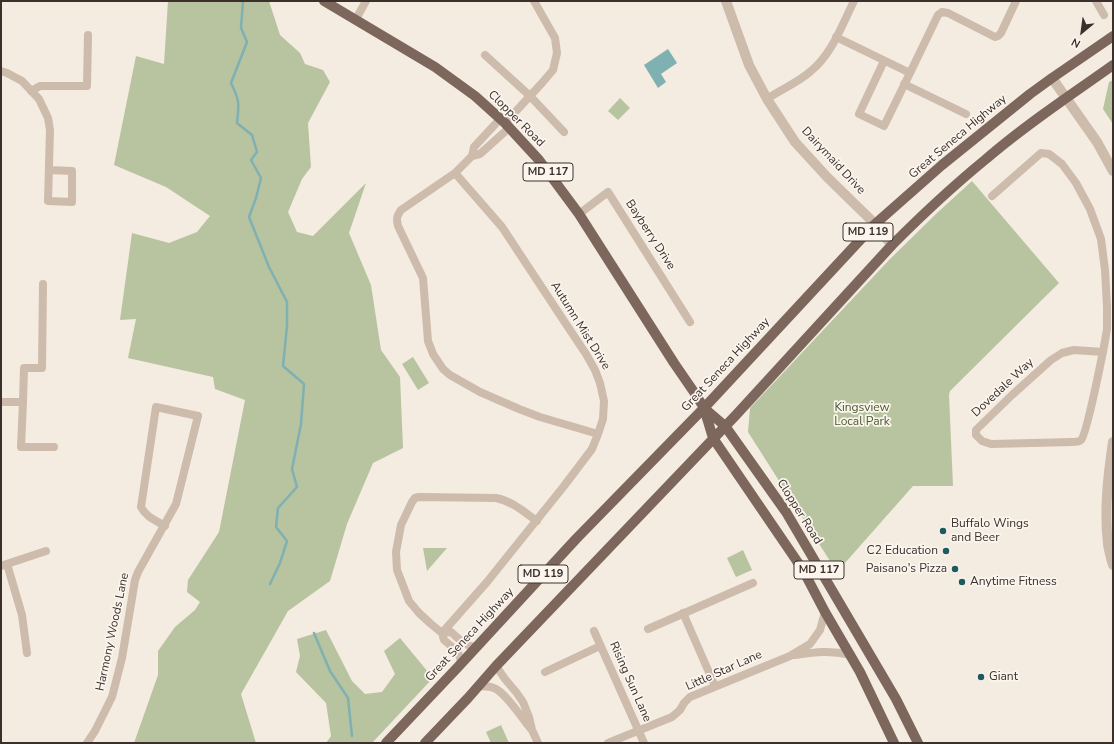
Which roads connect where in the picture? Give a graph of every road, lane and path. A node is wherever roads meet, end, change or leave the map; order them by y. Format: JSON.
{"nodes":[{"id":1,"x":324,"y":1,"type":"edge"},
{"id":2,"x":366,"y":1,"type":"edge"},
{"id":3,"x":534,"y":1,"type":"edge"},
{"id":4,"x":726,"y":1,"type":"edge"},
{"id":5,"x":854,"y":1,"type":"edge"},
{"id":6,"x":1016,"y":1,"type":"edge"},
{"id":7,"x":1096,"y":1,"type":"edge"},
{"id":8,"x":1104,"y":14,"type":"dead end"},
{"id":9,"x":356,"y":19,"type":"junction"},
{"id":10,"x":88,"y":36,"type":"dead end"},
{"id":11,"x":1113,"y":36,"type":"edge"},
{"id":12,"x":836,"y":37,"type":"junction"},
{"id":13,"x":485,"y":55,"type":"dead end"},
{"id":14,"x":884,"y":61,"type":"junction"},
{"id":15,"x":1113,"y":65,"type":"edge"},
{"id":16,"x":1,"y":71,"type":"edge"},
{"id":17,"x":910,"y":73,"type":"junction"},
{"id":18,"x":1052,"y":78,"type":"junction"},
{"id":19,"x":904,"y":84,"type":"junction"},
{"id":20,"x":31,"y":91,"type":"junction"},
{"id":21,"x":530,"y":96,"type":"junction"},
{"id":22,"x":1066,"y":98,"type":"junction"},
{"id":23,"x":767,"y":99,"type":"junction"},
{"id":24,"x":966,"y":114,"type":"dead end"},
{"id":25,"x":504,"y":123,"type":"junction"},
{"id":26,"x":564,"y":132,"type":"dead end"},
{"id":27,"x":472,"y":156,"type":"junction"},
{"id":28,"x":49,"y":170,"type":"junction"},
{"id":29,"x":1113,"y":171,"type":"edge"},
{"id":30,"x":455,"y":173,"type":"junction"},
{"id":31,"x":992,"y":196,"type":"dead end"},
{"id":32,"x":579,"y":214,"type":"junction"},
{"id":33,"x":874,"y":225,"type":"junction"},
{"id":34,"x":892,"y":244,"type":"junction"},
{"id":35,"x":42,"y":284,"type":"dead end"},
{"id":36,"x":1110,"y":307,"type":"edge"},
{"id":37,"x":690,"y":322,"type":"dead end"},
{"id":38,"x":1103,"y":352,"type":"junction"},
{"id":39,"x":1,"y":402,"type":"edge"},
{"id":40,"x":23,"y":402,"type":"junction"},
{"id":41,"x":704,"y":408,"type":"junction"},
{"id":42,"x":725,"y":426,"type":"junction"},
{"id":43,"x":598,"y":434,"type":"junction"},
{"id":44,"x":713,"y":438,"type":"junction"},
{"id":45,"x":1113,"y":442,"type":"edge"},
{"id":46,"x":54,"y":447,"type":"dead end"},
{"id":47,"x":1110,"y":500,"type":"edge"},
{"id":48,"x":537,"y":521,"type":"junction"},
{"id":49,"x":165,"y":526,"type":"junction"},
{"id":50,"x":46,"y":551,"type":"dead end"},
{"id":51,"x":1113,"y":565,"type":"edge"},
{"id":52,"x":4,"y":566,"type":"edge"},
{"id":53,"x":753,"y":583,"type":"dead end"},
{"id":54,"x":825,"y":612,"type":"junction"},
{"id":55,"x":683,"y":613,"type":"junction"},
{"id":56,"x":648,"y":629,"type":"dead end"},
{"id":57,"x":594,"y":631,"type":"dead end"},
{"id":58,"x":442,"y":633,"type":"junction"},
{"id":59,"x":600,"y":646,"type":"junction"},
{"id":60,"x":477,"y":647,"type":"junction"},
{"id":61,"x":27,"y":653,"type":"dead end"},
{"id":62,"x":851,"y":655,"type":"junction"},
{"id":63,"x":790,"y":656,"type":"junction"},
{"id":64,"x":496,"y":666,"type":"junction"},
{"id":65,"x":458,"y":668,"type":"junction"},
{"id":66,"x":545,"y":672,"type":"dead end"},
{"id":67,"x":478,"y":686,"type":"junction"},
{"id":68,"x":715,"y":686,"type":"junction"},
{"id":69,"x":532,"y":730,"type":"junction"},
{"id":70,"x":639,"y":730,"type":"junction"},
{"id":71,"x":87,"y":743,"type":"edge"},
{"id":72,"x":386,"y":743,"type":"edge"},
{"id":73,"x":425,"y":743,"type":"edge"},
{"id":74,"x":538,"y":743,"type":"edge"},
{"id":75,"x":608,"y":743,"type":"edge"},
{"id":76,"x":644,"y":743,"type":"edge"},
{"id":77,"x":894,"y":743,"type":"edge"},
{"id":78,"x":918,"y":743,"type":"edge"}],
"edges":[{"from":1,"to":9,"type":"main road","name":"Clopper Road","number":"MD 117"},
{"from":2,"to":9,"type":"street"},
{"from":3,"to":21,"type":"street"},
{"from":4,"to":23,"type":"street","name":"Dairymaid Drive"},
{"from":5,"to":12,"type":"street"},
{"from":6,"to":17,"type":"street"},
{"from":7,"to":8,"type":"street"},
{"from":9,"to":25,"type":"main road","name":"Clopper Road","number":"MD 117"},
{"from":10,"to":20,"type":"street"},
{"from":11,"to":18,"type":"main road","name":"Great Seneca Highway","number":"MD 119"},
{"from":12,"to":14,"type":"street"},
{"from":12,"to":23,"type":"street"},
{"from":13,"to":21,"type":"street"},
{"from":14,"to":17,"type":"street"},
{"from":14,"to":19,"type":"street"},
{"from":15,"to":22,"type":"main road","number":"MD 119"},
{"from":16,"to":20,"type":"street"},
{"from":17,"to":19,"type":"street"},
{"from":18,"to":22,"type":"street"},
{"from":18,"to":33,"type":"main road","name":"Great Seneca Highway","number":"MD 119"},
{"from":19,"to":24,"type":"street"},
{"from":20,"to":28,"type":"street"},
{"from":21,"to":25,"type":"street"},
{"from":21,"to":26,"type":"street"},
{"from":22,"to":29,"type":"street"},
{"from":22,"to":34,"type":"main road","number":"MD 119"},
{"from":23,"to":33,"type":"street","name":"Dairymaid Drive"},
{"from":25,"to":27,"type":"street"},
{"from":25,"to":27,"type":"street"},
{"from":25,"to":32,"type":"main road","name":"Clopper Road","number":"MD 117"},
{"from":27,"to":30,"type":"street"},
{"from":28,"to":28,"type":"street"},
{"from":30,"to":43,"type":"street","name":"Autumn Mist Drive"},
{"from":30,"to":43,"type":"street"},
{"from":31,"to":36,"type":"street","name":"Dovedale Way"},
{"from":32,"to":37,"type":"street","name":"Bayberry Drive"},
{"from":32,"to":41,"type":"main road","name":"Clopper Road","number":"MD 117"},
{"from":33,"to":34,"type":"street","name":"Dairymaid Drive"},
{"from":33,"to":41,"type":"main road","name":"Great Seneca Highway","number":"MD 119"},
{"from":34,"to":42,"type":"main road","number":"MD 119"},
{"from":35,"to":40,"type":"street"},
{"from":36,"to":38,"type":"street","name":"Dovedale Way"},
{"from":38,"to":38,"type":"street","name":"Dovedale Way"},
{"from":39,"to":40,"type":"street"},
{"from":40,"to":46,"type":"street"},
{"from":41,"to":42,"type":"main road","name":"Clopper Road","number":"MD 117"},
{"from":41,"to":44,"type":"main road","name":"Clopper Road","number":"MD 117"},
{"from":41,"to":60,"type":"main road","name":"Great Seneca Highway","number":"MD 119"},
{"from":42,"to":44,"type":"main road","number":"MD 119"},
{"from":42,"to":78,"type":"main road","name":"Clopper Road","number":"MD 117"},
{"from":43,"to":48,"type":"street","name":"Autumn Mist Drive"},
{"from":44,"to":54,"type":"main road","name":"Clopper Road","number":"MD 117"},
{"from":44,"to":64,"type":"main road","number":"MD 119"},
{"from":45,"to":47,"type":"street"},
{"from":47,"to":51,"type":"street"},
{"from":48,"to":58,"type":"street","name":"Autumn Mist Drive"},
{"from":48,"to":58,"type":"street"},
{"from":49,"to":49,"type":"street","name":"Harmony Woods Lane"},
{"from":49,"to":71,"type":"street","name":"Harmony Woods Lane"},
{"from":50,"to":52,"type":"street"},
{"from":52,"to":61,"type":"street"},
{"from":53,"to":55,"type":"street"},
{"from":54,"to":62,"type":"main road","name":"Clopper Road","number":"MD 117"},
{"from":54,"to":63,"type":"street","name":"Little Star Lane"},
{"from":55,"to":56,"type":"street"},
{"from":55,"to":68,"type":"street"},
{"from":57,"to":59,"type":"street","name":"Rising Sun Lane"},
{"from":58,"to":60,"type":"street"},
{"from":58,"to":65,"type":"street"},
{"from":59,"to":66,"type":"street"},
{"from":59,"to":70,"type":"street","name":"Rising Sun Lane"},
{"from":60,"to":65,"type":"main road","name":"Great Seneca Highway","number":"MD 119"},
{"from":62,"to":63,"type":"street","name":"Little Star Lane"},
{"from":62,"to":77,"type":"main road","name":"Clopper Road","number":"MD 117"},
{"from":63,"to":68,"type":"street","name":"Little Star Lane"},
{"from":64,"to":67,"type":"main road","number":"MD 119"},
{"from":64,"to":69,"type":"street"},
{"from":65,"to":72,"type":"main road","name":"Great Seneca Highway","number":"MD 119"},
{"from":67,"to":69,"type":"street"},
{"from":67,"to":73,"type":"main road","number":"MD 119"},
{"from":68,"to":70,"type":"street","name":"Little Star Lane"},
{"from":69,"to":74,"type":"street"},
{"from":70,"to":75,"type":"street","name":"Little Star Lane"},
{"from":70,"to":76,"type":"street","name":"Rising Sun Lane"}]}
